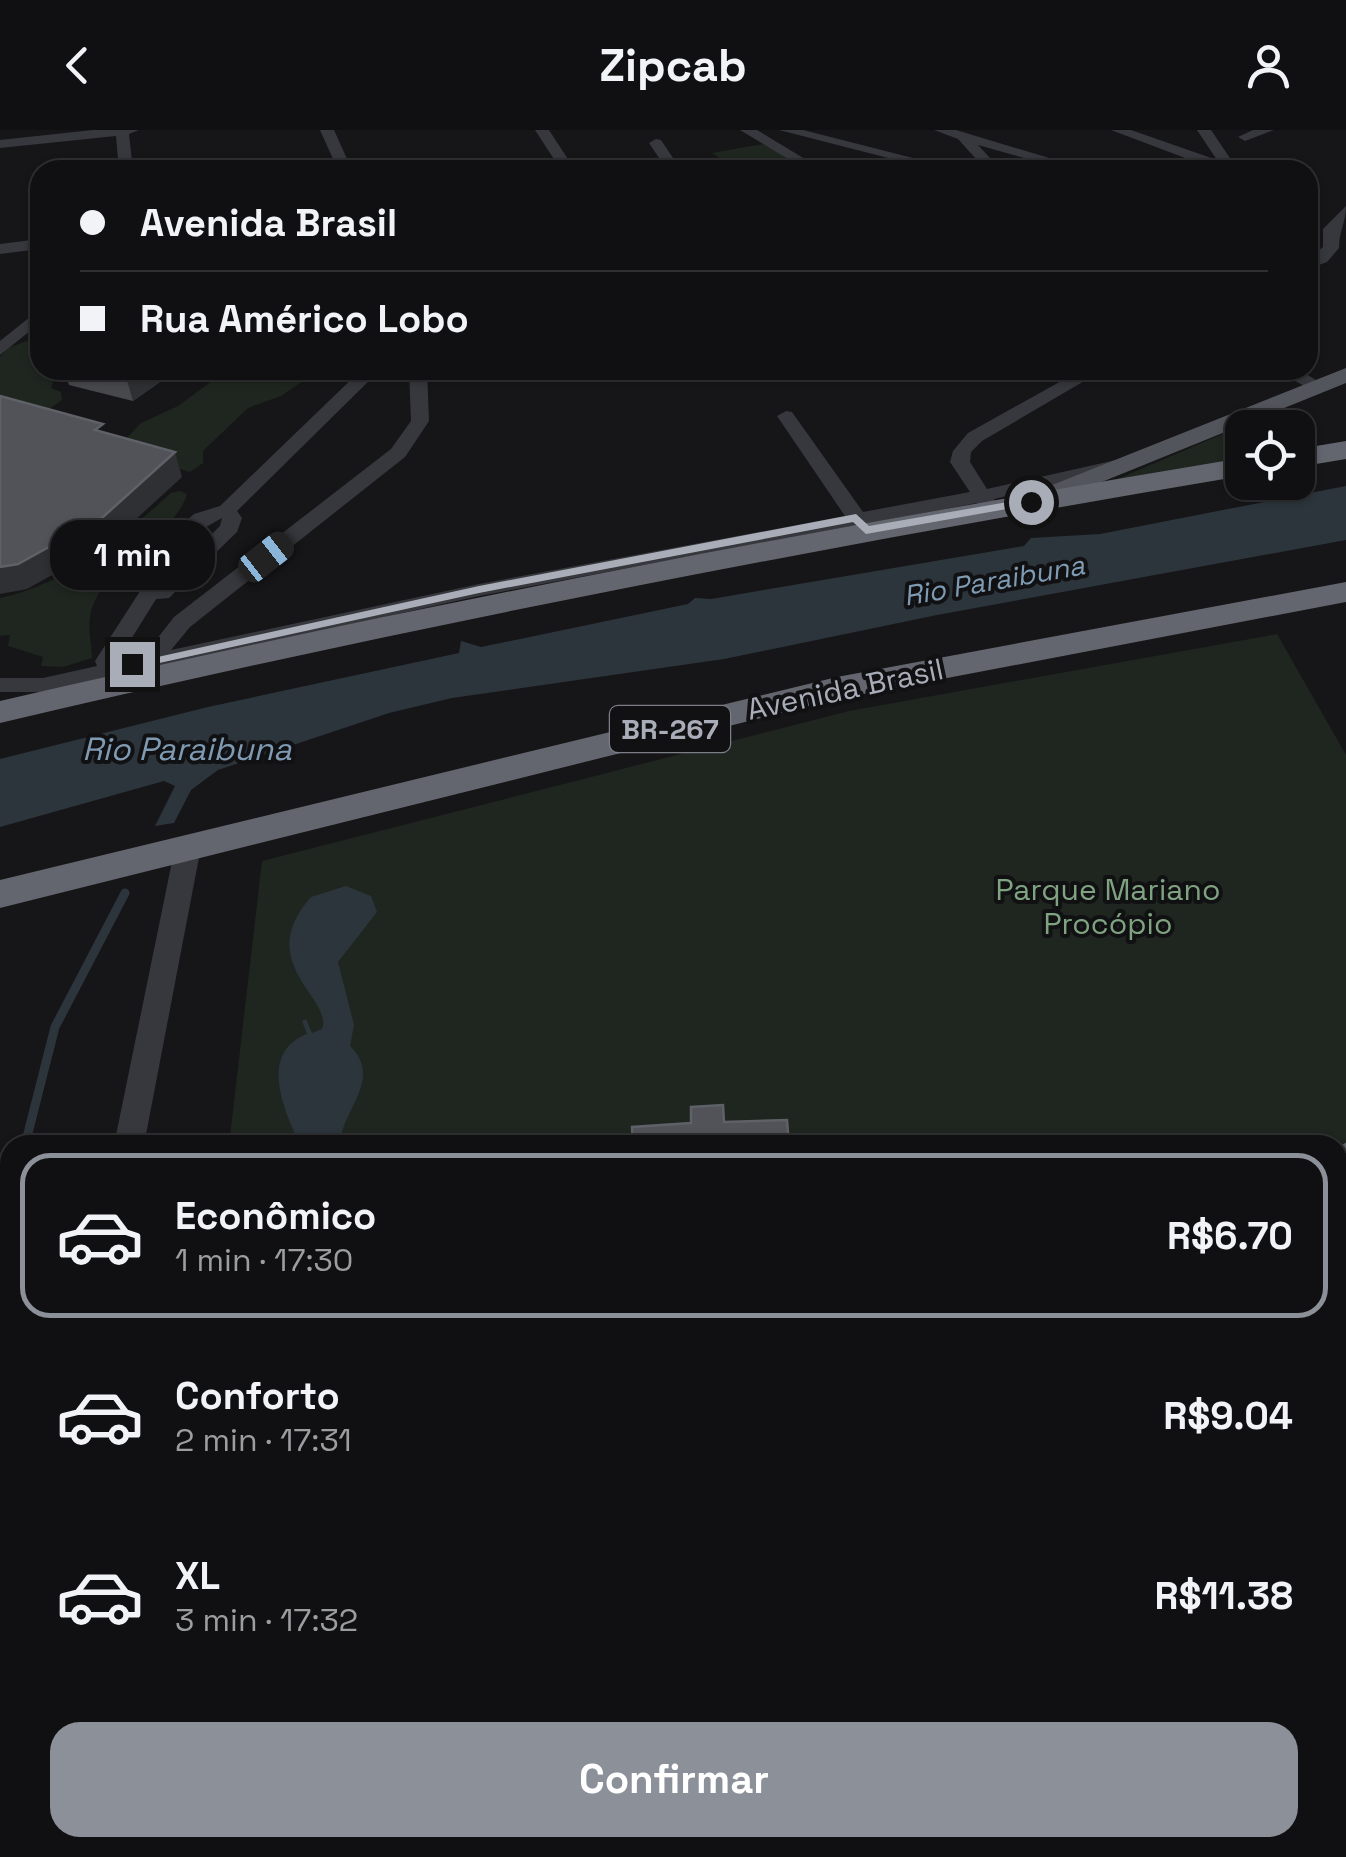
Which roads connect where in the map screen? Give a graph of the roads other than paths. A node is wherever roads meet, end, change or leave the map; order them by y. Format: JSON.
{"nodes":[{"id":1,"x":132,"y":130,"type":"edge"},
{"id":2,"x":327,"y":130,"type":"edge"},
{"id":3,"x":542,"y":130,"type":"edge"},
{"id":4,"x":786,"y":130,"type":"edge"},
{"id":5,"x":941,"y":130,"type":"edge"},
{"id":6,"x":1118,"y":130,"type":"edge"},
{"id":7,"x":1204,"y":130,"type":"edge"},
{"id":8,"x":1267,"y":130,"type":"edge"},
{"id":9,"x":122,"y":131,"type":"edge"},
{"id":10,"x":752,"y":132,"type":"edge"},
{"id":11,"x":1245,"y":137,"type":"dead end"},
{"id":12,"x":965,"y":139,"type":"junction"},
{"id":13,"x":656,"y":143,"type":"dead end"},
{"id":14,"x":0,"y":144,"type":"edge"},
{"id":15,"x":1166,"y":146,"type":"junction"},
{"id":16,"x":125,"y":160,"type":"edge"},
{"id":17,"x":340,"y":160,"type":"edge"},
{"id":18,"x":562,"y":160,"type":"edge"},
{"id":19,"x":667,"y":160,"type":"edge"},
{"id":20,"x":799,"y":160,"type":"edge"},
{"id":21,"x":912,"y":160,"type":"edge"},
{"id":22,"x":985,"y":160,"type":"edge"},
{"id":23,"x":1044,"y":160,"type":"edge"},
{"id":24,"x":1171,"y":160,"type":"edge"},
{"id":25,"x":1205,"y":160,"type":"edge"},
{"id":26,"x":1224,"y":160,"type":"edge"},
{"id":27,"x":1346,"y":211,"type":"edge"},
{"id":28,"x":30,"y":245,"type":"edge"},
{"id":29,"x":0,"y":248,"type":"edge"},
{"id":30,"x":1318,"y":260,"type":"edge"},
{"id":31,"x":30,"y":323,"type":"edge"},
{"id":32,"x":0,"y":350,"type":"edge"},
{"id":33,"x":1346,"y":375,"type":"edge"},
{"id":34,"x":361,"y":380,"type":"edge"},
{"id":35,"x":418,"y":380,"type":"edge"},
{"id":36,"x":1076,"y":380,"type":"edge"},
{"id":37,"x":1304,"y":380,"type":"edge"},
{"id":38,"x":1318,"y":387,"type":"junction"},
{"id":39,"x":786,"y":416,"type":"dead end"},
{"id":40,"x":1346,"y":450,"type":"edge"},
{"id":41,"x":1315,"y":455,"type":"edge"},
{"id":42,"x":1142,"y":460,"type":"junction"},
{"id":43,"x":1225,"y":470,"type":"edge"},
{"id":44,"x":986,"y":502,"type":"junction"},
{"id":45,"x":1031,"y":502,"type":"junction"},
{"id":46,"x":861,"y":524,"type":"junction"},
{"id":47,"x":1346,"y":592,"type":"edge"},
{"id":48,"x":159,"y":666,"type":"junction"},
{"id":49,"x":109,"y":680,"type":"junction"},
{"id":50,"x":0,"y":685,"type":"edge"},
{"id":51,"x":0,"y":712,"type":"edge"},
{"id":52,"x":188,"y":846,"type":"junction"},
{"id":53,"x":0,"y":894,"type":"edge"},
{"id":54,"x":132,"y":1135,"type":"edge"}],
"edges":[{"from":1,"to":9,"type":"street"},
{"from":2,"to":17,"type":"street"},
{"from":3,"to":18,"type":"street"},
{"from":4,"to":21,"type":"street"},
{"from":5,"to":12,"type":"street"},
{"from":6,"to":15,"type":"street"},
{"from":7,"to":26,"type":"street"},
{"from":8,"to":11,"type":"street"},
{"from":9,"to":14,"type":"street"},
{"from":9,"to":16,"type":"street"},
{"from":10,"to":20,"type":"street"},
{"from":12,"to":22,"type":"street"},
{"from":12,"to":23,"type":"street"},
{"from":13,"to":19,"type":"street"},
{"from":15,"to":24,"type":"street"},
{"from":15,"to":25,"type":"street"},
{"from":27,"to":30,"type":"street"},
{"from":28,"to":29,"type":"street"},
{"from":31,"to":32,"type":"street"},
{"from":33,"to":38,"type":"main road"},
{"from":34,"to":49,"type":"street"},
{"from":35,"to":48,"type":"street"},
{"from":36,"to":44,"type":"street"},
{"from":37,"to":38,"type":"street"},
{"from":38,"to":42,"type":"main road"},
{"from":39,"to":46,"type":"street"},
{"from":40,"to":41,"type":"highway"},
{"from":42,"to":44,"type":"street"},
{"from":42,"to":45,"type":"main road"},
{"from":43,"to":45,"type":"highway"},
{"from":44,"to":45,"type":"highway"},
{"from":44,"to":46,"type":"highway"},
{"from":46,"to":48,"type":"highway"},
{"from":47,"to":52,"type":"highway","name":"Avenida Brasil","number":"BR-267"},
{"from":48,"to":49,"type":"highway"},
{"from":49,"to":50,"type":"street"},
{"from":49,"to":51,"type":"highway"},
{"from":52,"to":53,"type":"highway","name":"Avenida Brasil","number":"BR-267"},
{"from":52,"to":54,"type":"street"}]}
